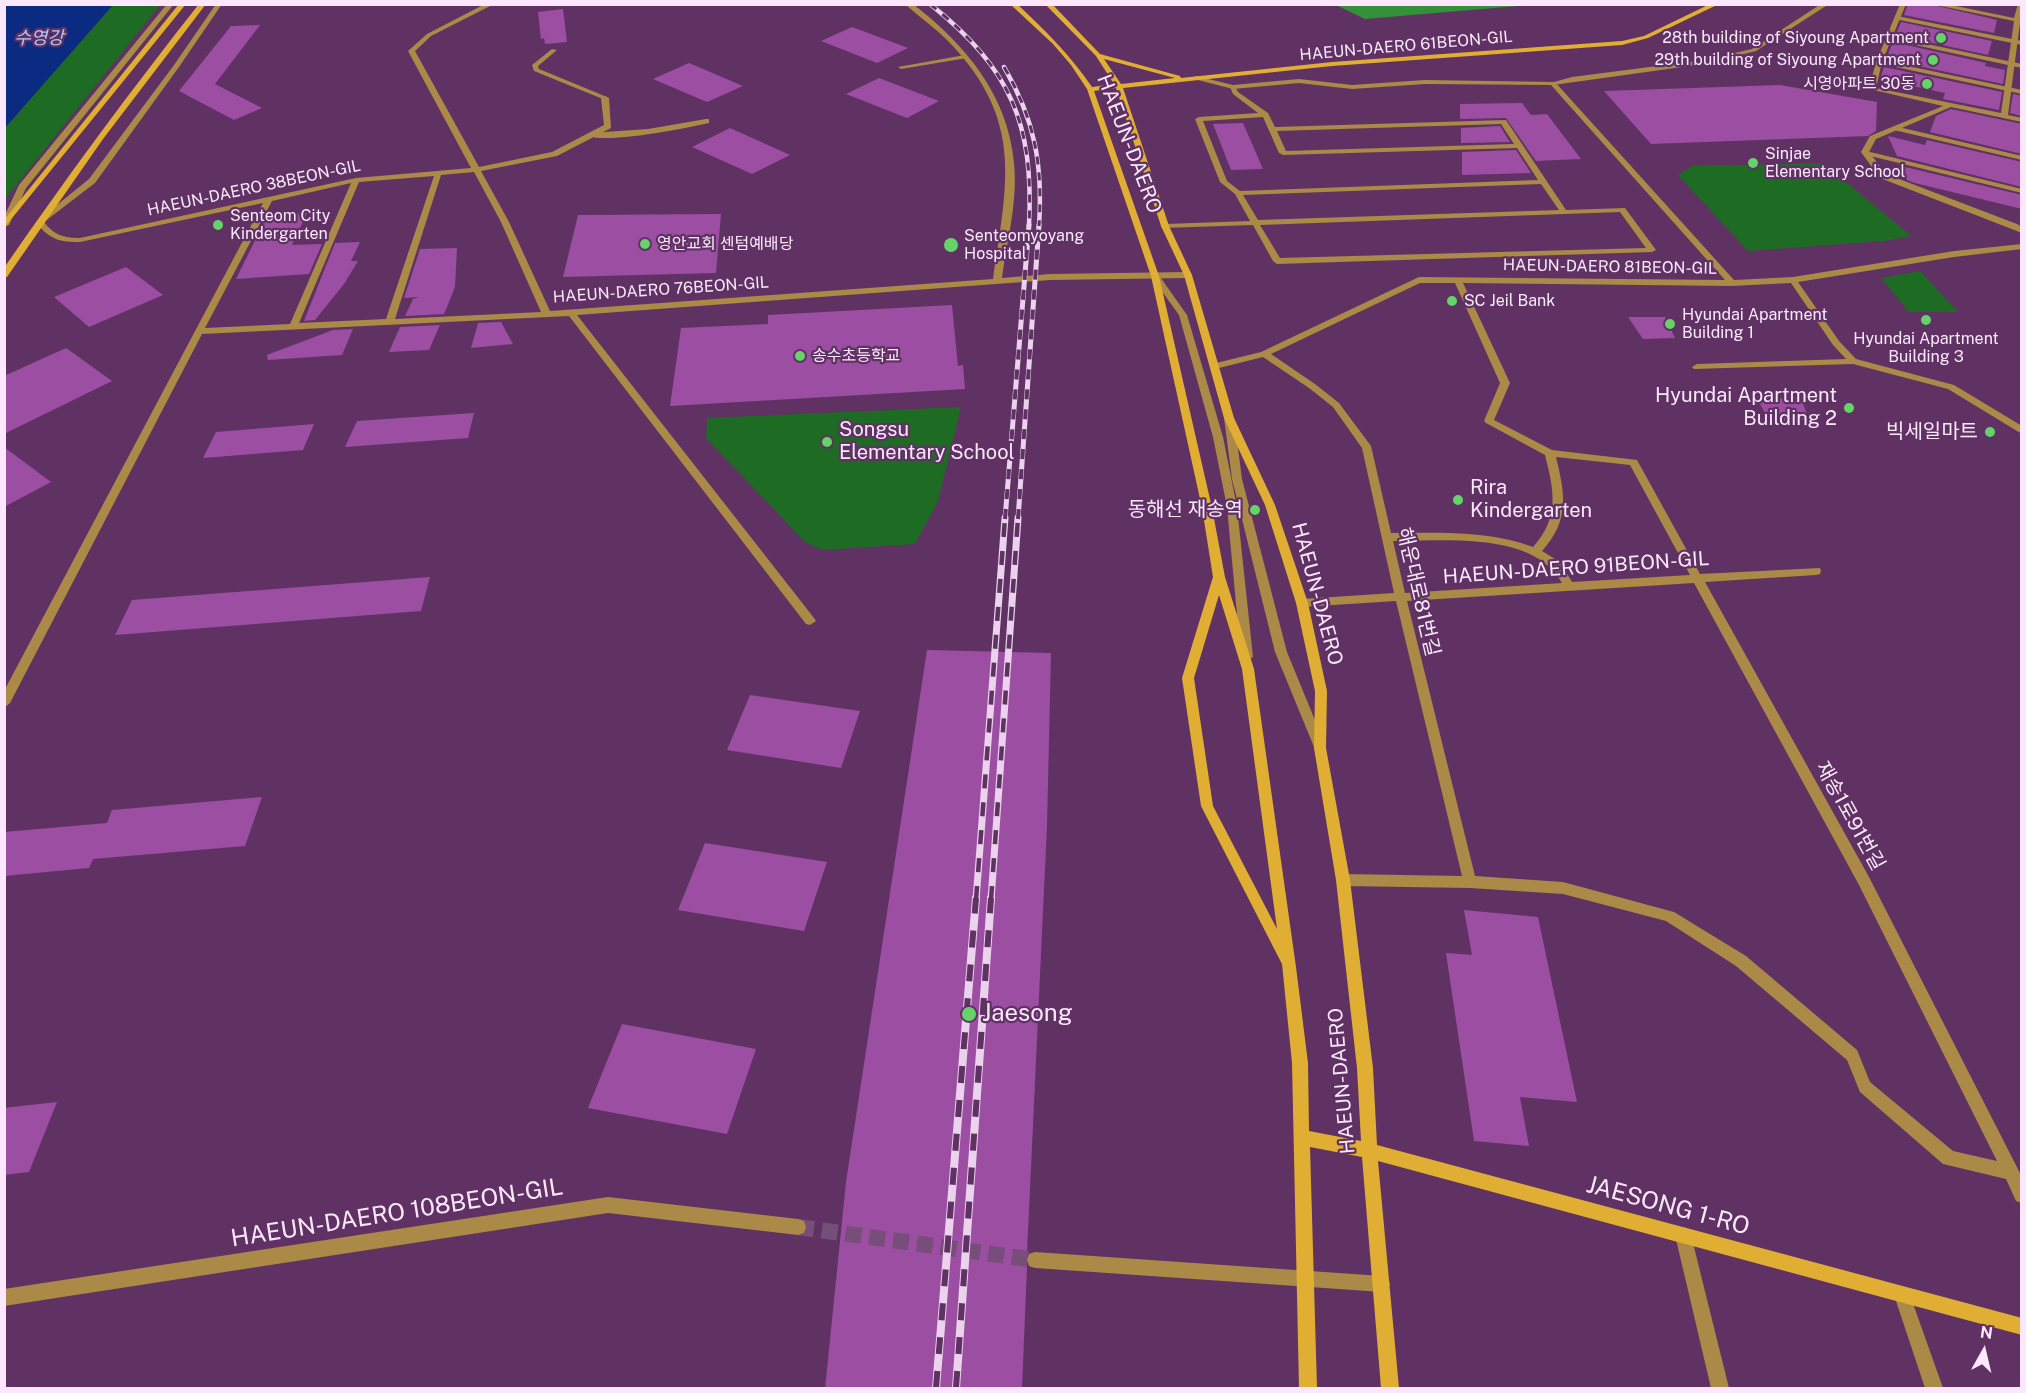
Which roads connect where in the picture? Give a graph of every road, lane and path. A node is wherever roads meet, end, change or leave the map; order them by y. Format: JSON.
{"nodes":[{"id":1,"x":171,"y":4,"type":"edge"},
{"id":2,"x":183,"y":4,"type":"edge"},
{"id":3,"x":203,"y":4,"type":"edge"},
{"id":4,"x":219,"y":4,"type":"edge"},
{"id":5,"x":491,"y":4,"type":"edge"},
{"id":6,"x":908,"y":4,"type":"edge"},
{"id":7,"x":1013,"y":4,"type":"edge"},
{"id":8,"x":1048,"y":4,"type":"edge"},
{"id":9,"x":1716,"y":4,"type":"edge"},
{"id":10,"x":1826,"y":4,"type":"edge"},
{"id":11,"x":1903,"y":4,"type":"edge"},
{"id":12,"x":1934,"y":4,"type":"edge"},
{"id":13,"x":2021,"y":4,"type":"edge"},
{"id":14,"x":1897,"y":18,"type":"junction"},
{"id":15,"x":2019,"y":20,"type":"edge"},
{"id":16,"x":1889,"y":38,"type":"junction"},
{"id":17,"x":2018,"y":42,"type":"edge"},
{"id":18,"x":554,"y":50,"type":"dead end"},
{"id":19,"x":1098,"y":56,"type":"junction"},
{"id":20,"x":965,"y":57,"type":"junction"},
{"id":21,"x":1879,"y":62,"type":"junction"},
{"id":22,"x":2011,"y":63,"type":"junction"},
{"id":23,"x":2022,"y":66,"type":"edge"},
{"id":24,"x":901,"y":67,"type":"dead end"},
{"id":25,"x":1307,"y":70,"type":"junction"},
{"id":26,"x":1196,"y":78,"type":"junction"},
{"id":27,"x":1188,"y":79,"type":"junction"},
{"id":28,"x":1299,"y":81,"type":"junction"},
{"id":29,"x":1553,"y":83,"type":"junction"},
{"id":30,"x":1328,"y":84,"type":"junction"},
{"id":31,"x":1119,"y":86,"type":"junction"},
{"id":32,"x":1233,"y":87,"type":"junction"},
{"id":33,"x":1090,"y":89,"type":"junction"},
{"id":34,"x":2007,"y":89,"type":"junction"},
{"id":35,"x":2022,"y":92,"type":"edge"},
{"id":36,"x":1950,"y":105,"type":"junction"},
{"id":37,"x":1265,"y":116,"type":"junction"},
{"id":38,"x":2004,"y":116,"type":"junction"},
{"id":39,"x":2022,"y":120,"type":"edge"},
{"id":40,"x":706,"y":121,"type":"dead end"},
{"id":41,"x":1897,"y":128,"type":"junction"},
{"id":42,"x":1272,"y":129,"type":"junction"},
{"id":43,"x":590,"y":135,"type":"junction"},
{"id":44,"x":1519,"y":146,"type":"junction"},
{"id":45,"x":1865,"y":152,"type":"junction"},
{"id":46,"x":2022,"y":158,"type":"edge"},
{"id":47,"x":475,"y":170,"type":"junction"},
{"id":48,"x":438,"y":174,"type":"junction"},
{"id":49,"x":356,"y":180,"type":"junction"},
{"id":50,"x":1543,"y":182,"type":"junction"},
{"id":51,"x":2022,"y":191,"type":"edge"},
{"id":52,"x":1238,"y":193,"type":"junction"},
{"id":53,"x":269,"y":198,"type":"junction"},
{"id":54,"x":1564,"y":212,"type":"junction"},
{"id":55,"x":40,"y":222,"type":"junction"},
{"id":56,"x":1256,"y":224,"type":"junction"},
{"id":57,"x":5,"y":225,"type":"edge"},
{"id":58,"x":1165,"y":226,"type":"junction"},
{"id":59,"x":2022,"y":231,"type":"edge"},
{"id":60,"x":2022,"y":246,"type":"edge"},
{"id":61,"x":4,"y":275,"type":"edge"},
{"id":62,"x":1188,"y":275,"type":"junction"},
{"id":63,"x":1155,"y":276,"type":"junction"},
{"id":64,"x":1458,"y":280,"type":"junction"},
{"id":65,"x":1793,"y":280,"type":"junction"},
{"id":66,"x":997,"y":281,"type":"junction"},
{"id":67,"x":1732,"y":283,"type":"junction"},
{"id":68,"x":546,"y":313,"type":"junction"},
{"id":69,"x":571,"y":313,"type":"junction"},
{"id":70,"x":390,"y":320,"type":"junction"},
{"id":71,"x":294,"y":325,"type":"junction"},
{"id":72,"x":199,"y":332,"type":"junction"},
{"id":73,"x":1264,"y":354,"type":"junction"},
{"id":74,"x":1853,"y":361,"type":"junction"},
{"id":75,"x":1215,"y":366,"type":"junction"},
{"id":76,"x":1696,"y":368,"type":"dead end"},
{"id":77,"x":1229,"y":418,"type":"junction"},
{"id":78,"x":2022,"y":431,"type":"edge"},
{"id":79,"x":1550,"y":453,"type":"junction"},
{"id":80,"x":1386,"y":537,"type":"junction"},
{"id":81,"x":1535,"y":552,"type":"junction"},
{"id":82,"x":1816,"y":571,"type":"dead end"},
{"id":83,"x":1219,"y":577,"type":"junction"},
{"id":84,"x":1698,"y":578,"type":"junction"},
{"id":85,"x":1569,"y":586,"type":"junction"},
{"id":86,"x":1400,"y":596,"type":"junction"},
{"id":87,"x":1302,"y":603,"type":"junction"},
{"id":88,"x":810,"y":621,"type":"dead end"},
{"id":89,"x":1248,"y":669,"type":"junction"},
{"id":90,"x":4,"y":703,"type":"edge"},
{"id":91,"x":1320,"y":748,"type":"junction"},
{"id":92,"x":1343,"y":880,"type":"junction"},
{"id":93,"x":1470,"y":882,"type":"junction"},
{"id":94,"x":1289,"y":967,"type":"junction"},
{"id":95,"x":1301,"y":1137,"type":"junction"},
{"id":96,"x":1369,"y":1151,"type":"junction"},
{"id":97,"x":2009,"y":1172,"type":"junction"},
{"id":98,"x":2022,"y":1195,"type":"edge"},
{"id":99,"x":798,"y":1227,"type":"tunnel mouth"},
{"id":100,"x":1683,"y":1235,"type":"junction"},
{"id":101,"x":1035,"y":1260,"type":"tunnel mouth"},
{"id":102,"x":1306,"y":1278,"type":"junction"},
{"id":103,"x":1382,"y":1284,"type":"junction"},
{"id":104,"x":1902,"y":1295,"type":"junction"},
{"id":105,"x":4,"y":1298,"type":"edge"},
{"id":106,"x":2022,"y":1327,"type":"edge"},
{"id":107,"x":1308,"y":1389,"type":"edge"},
{"id":108,"x":1390,"y":1389,"type":"edge"},
{"id":109,"x":1720,"y":1389,"type":"edge"},
{"id":110,"x":1934,"y":1389,"type":"edge"}],
"edges":[{"from":1,"to":57,"type":"street"},
{"from":2,"to":57,"type":"main road"},
{"from":3,"to":55,"type":"main road"},
{"from":4,"to":55,"type":"street"},
{"from":5,"to":47,"type":"street"},
{"from":6,"to":20,"type":"street"},
{"from":7,"to":33,"type":"main road","name":"HAEUN-DAERO"},
{"from":8,"to":19,"type":"main road","name":"HAEUN-DAERO"},
{"from":9,"to":25,"type":"main road","name":"HAEUN-DAERO 61BEON-GIL"},
{"from":10,"to":29,"type":"street"},
{"from":11,"to":14,"type":"street"},
{"from":12,"to":15,"type":"street"},
{"from":13,"to":15,"type":"street"},
{"from":14,"to":16,"type":"street"},
{"from":14,"to":17,"type":"street"},
{"from":15,"to":17,"type":"street"},
{"from":16,"to":21,"type":"street"},
{"from":16,"to":22,"type":"street"},
{"from":17,"to":22,"type":"street"},
{"from":18,"to":43,"type":"street","name":"HAEUN-DAERO 38BEON-GIL"},
{"from":19,"to":27,"type":"main road"},
{"from":19,"to":31,"type":"main road","name":"HAEUN-DAERO"},
{"from":20,"to":24,"type":"street"},
{"from":20,"to":66,"type":"street"},
{"from":21,"to":34,"type":"street"},
{"from":21,"to":36,"type":"street"},
{"from":22,"to":23,"type":"street"},
{"from":22,"to":34,"type":"street"},
{"from":25,"to":26,"type":"main road","name":"HAEUN-DAERO 61BEON-GIL"},
{"from":25,"to":28,"type":"street"},
{"from":25,"to":30,"type":"street"},
{"from":26,"to":27,"type":"main road","name":"HAEUN-DAERO 61BEON-GIL"},
{"from":26,"to":32,"type":"street"},
{"from":27,"to":31,"type":"main road","name":"HAEUN-DAERO 61BEON-GIL"},
{"from":28,"to":30,"type":"street"},
{"from":28,"to":32,"type":"street"},
{"from":29,"to":30,"type":"street"},
{"from":29,"to":67,"type":"street"},
{"from":31,"to":33,"type":"main road","name":"HAEUN-DAERO 61BEON-GIL"},
{"from":31,"to":58,"type":"main road","name":"HAEUN-DAERO"},
{"from":32,"to":37,"type":"street"},
{"from":33,"to":63,"type":"main road","name":"HAEUN-DAERO"},
{"from":34,"to":35,"type":"street"},
{"from":34,"to":38,"type":"street"},
{"from":36,"to":38,"type":"street"},
{"from":36,"to":41,"type":"street"},
{"from":37,"to":42,"type":"street"},
{"from":37,"to":52,"type":"street"},
{"from":38,"to":39,"type":"street"},
{"from":40,"to":43,"type":"street"},
{"from":41,"to":45,"type":"street"},
{"from":41,"to":46,"type":"street"},
{"from":42,"to":44,"type":"street"},
{"from":42,"to":44,"type":"street"},
{"from":43,"to":47,"type":"street","name":"HAEUN-DAERO 38BEON-GIL"},
{"from":44,"to":50,"type":"street"},
{"from":45,"to":51,"type":"street"},
{"from":45,"to":59,"type":"street"},
{"from":47,"to":48,"type":"street","name":"HAEUN-DAERO 38BEON-GIL"},
{"from":47,"to":68,"type":"street"},
{"from":48,"to":49,"type":"street","name":"HAEUN-DAERO 38BEON-GIL"},
{"from":48,"to":70,"type":"street"},
{"from":49,"to":53,"type":"street","name":"HAEUN-DAERO 38BEON-GIL"},
{"from":49,"to":71,"type":"street"},
{"from":50,"to":52,"type":"street"},
{"from":50,"to":54,"type":"street"},
{"from":52,"to":56,"type":"street"},
{"from":53,"to":55,"type":"street","name":"HAEUN-DAERO 38BEON-GIL"},
{"from":53,"to":72,"type":"street"},
{"from":54,"to":56,"type":"street"},
{"from":54,"to":56,"type":"street"},
{"from":55,"to":61,"type":"main road"},
{"from":56,"to":58,"type":"street"},
{"from":58,"to":62,"type":"main road","name":"HAEUN-DAERO"},
{"from":60,"to":65,"type":"street","name":"HAEUN-DAERO 81BEON-GIL"},
{"from":62,"to":63,"type":"street","name":"HAEUN-DAERO 76BEON-GIL"},
{"from":62,"to":75,"type":"main road","name":"HAEUN-DAERO"},
{"from":63,"to":66,"type":"street","name":"HAEUN-DAERO 76BEON-GIL"},
{"from":63,"to":83,"type":"main road","name":"HAEUN-DAERO"},
{"from":63,"to":89,"type":"street"},
{"from":64,"to":67,"type":"street","name":"HAEUN-DAERO 81BEON-GIL"},
{"from":64,"to":73,"type":"street","name":"HAEUN-DAERO 81BEON-GIL"},
{"from":64,"to":79,"type":"street"},
{"from":65,"to":67,"type":"street","name":"HAEUN-DAERO 81BEON-GIL"},
{"from":65,"to":74,"type":"street"},
{"from":66,"to":69,"type":"street","name":"HAEUN-DAERO 76BEON-GIL"},
{"from":68,"to":69,"type":"street","name":"HAEUN-DAERO 76BEON-GIL"},
{"from":68,"to":70,"type":"street","name":"HAEUN-DAERO 76BEON-GIL"},
{"from":69,"to":88,"type":"street"},
{"from":70,"to":71,"type":"street","name":"HAEUN-DAERO 76BEON-GIL"},
{"from":71,"to":72,"type":"street","name":"HAEUN-DAERO 76BEON-GIL"},
{"from":72,"to":90,"type":"street"},
{"from":73,"to":75,"type":"street","name":"HAEUN-DAERO 81BEON-GIL"},
{"from":73,"to":80,"type":"street","name":"해운대로81번길"},
{"from":74,"to":76,"type":"street"},
{"from":74,"to":78,"type":"street"},
{"from":75,"to":77,"type":"main road","name":"HAEUN-DAERO"},
{"from":77,"to":87,"type":"main road","name":"HAEUN-DAERO"},
{"from":77,"to":91,"type":"street"},
{"from":79,"to":81,"type":"street"},
{"from":79,"to":84,"type":"street","name":"재송1로91번길"},
{"from":80,"to":81,"type":"street"},
{"from":80,"to":86,"type":"street","name":"해운대로81번길"},
{"from":81,"to":85,"type":"street"},
{"from":82,"to":84,"type":"street","name":"HAEUN-DAERO 91BEON-GIL"},
{"from":83,"to":89,"type":"main road","name":"HAEUN-DAERO"},
{"from":83,"to":94,"type":"main road"},
{"from":84,"to":85,"type":"street","name":"HAEUN-DAERO 91BEON-GIL"},
{"from":84,"to":97,"type":"street","name":"재송1로91번길"},
{"from":85,"to":86,"type":"street","name":"HAEUN-DAERO 91BEON-GIL"},
{"from":86,"to":87,"type":"street","name":"HAEUN-DAERO 91BEON-GIL"},
{"from":86,"to":93,"type":"street","name":"해운대로81번길"},
{"from":87,"to":91,"type":"main road","name":"HAEUN-DAERO"},
{"from":89,"to":94,"type":"main road","name":"HAEUN-DAERO"},
{"from":91,"to":92,"type":"main road","name":"HAEUN-DAERO"},
{"from":92,"to":93,"type":"street"},
{"from":92,"to":96,"type":"main road","name":"HAEUN-DAERO"},
{"from":93,"to":97,"type":"street"},
{"from":94,"to":95,"type":"main road","name":"HAEUN-DAERO"},
{"from":95,"to":96,"type":"main road","name":"JAESONG 1-RO"},
{"from":95,"to":102,"type":"main road","name":"HAEUN-DAERO"},
{"from":96,"to":100,"type":"main road","name":"JAESONG 1-RO"},
{"from":96,"to":103,"type":"main road","name":"HAEUN-DAERO"},
{"from":97,"to":98,"type":"street","name":"재송1로91번길"},
{"from":99,"to":105,"type":"street","name":"HAEUN-DAERO 108BEON-GIL"},
{"from":100,"to":104,"type":"main road","name":"JAESONG 1-RO"},
{"from":100,"to":109,"type":"street"},
{"from":101,"to":102,"type":"street"},
{"from":102,"to":103,"type":"street"},
{"from":102,"to":107,"type":"main road","name":"HAEUN-DAERO"},
{"from":103,"to":108,"type":"main road","name":"HAEUN-DAERO"},
{"from":104,"to":106,"type":"main road","name":"JAESONG 1-RO"},
{"from":104,"to":110,"type":"street"}]}
